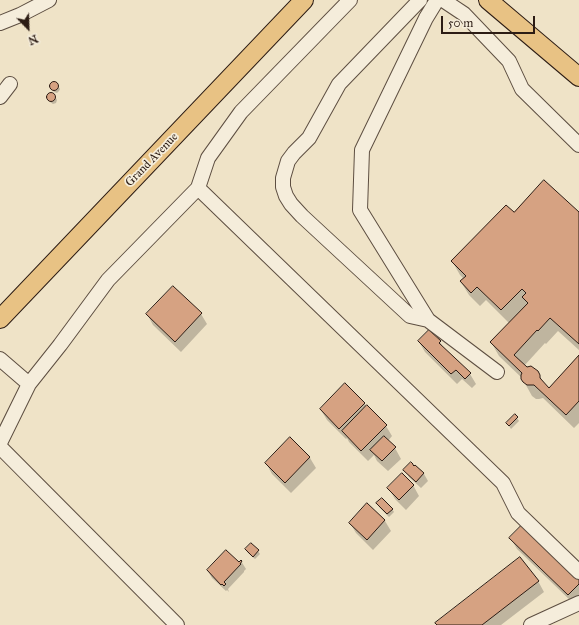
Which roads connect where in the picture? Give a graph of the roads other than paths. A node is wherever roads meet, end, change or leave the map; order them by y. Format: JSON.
{"nodes":[{"id":1,"x":50,"y":0,"type":"edge"},
{"id":2,"x":304,"y":0,"type":"edge"},
{"id":3,"x":350,"y":0,"type":"edge"},
{"id":4,"x":420,"y":0,"type":"edge"},
{"id":5,"x":437,"y":0,"type":"edge"},
{"id":6,"x":443,"y":0,"type":"edge"},
{"id":7,"x":488,"y":0,"type":"edge"},
{"id":8,"x":0,"y":23,"type":"edge"},
{"id":9,"x":579,"y":77,"type":"edge"},
{"id":10,"x":10,"y":84,"type":"dead end"},
{"id":11,"x":0,"y":97,"type":"edge"},
{"id":12,"x":579,"y":145,"type":"edge"},
{"id":13,"x":198,"y":188,"type":"junction"},
{"id":14,"x":0,"y":319,"type":"edge"},
{"id":15,"x":428,"y":320,"type":"junction"},
{"id":16,"x":0,"y":359,"type":"edge"},
{"id":17,"x":497,"y":372,"type":"dead end"},
{"id":18,"x":29,"y":384,"type":"junction"},
{"id":19,"x":0,"y":443,"type":"edge"},
{"id":20,"x":0,"y":447,"type":"edge"},
{"id":21,"x":579,"y":572,"type":"edge"},
{"id":22,"x":579,"y":603,"type":"edge"},
{"id":23,"x":177,"y":625,"type":"edge"},
{"id":24,"x":531,"y":625,"type":"edge"}],
"edges":[{"from":1,"to":8,"type":"lane"},
{"from":2,"to":14,"type":"main road","name":"Grand Avenue"},
{"from":3,"to":13,"type":"lane"},
{"from":4,"to":15,"type":"lane"},
{"from":5,"to":15,"type":"lane"},
{"from":6,"to":12,"type":"lane"},
{"from":7,"to":9,"type":"main road"},
{"from":10,"to":11,"type":"lane"},
{"from":13,"to":18,"type":"lane"},
{"from":13,"to":21,"type":"lane"},
{"from":15,"to":17,"type":"lane"},
{"from":16,"to":18,"type":"lane"},
{"from":18,"to":19,"type":"lane"},
{"from":20,"to":23,"type":"lane"},
{"from":22,"to":24,"type":"lane"}]}
